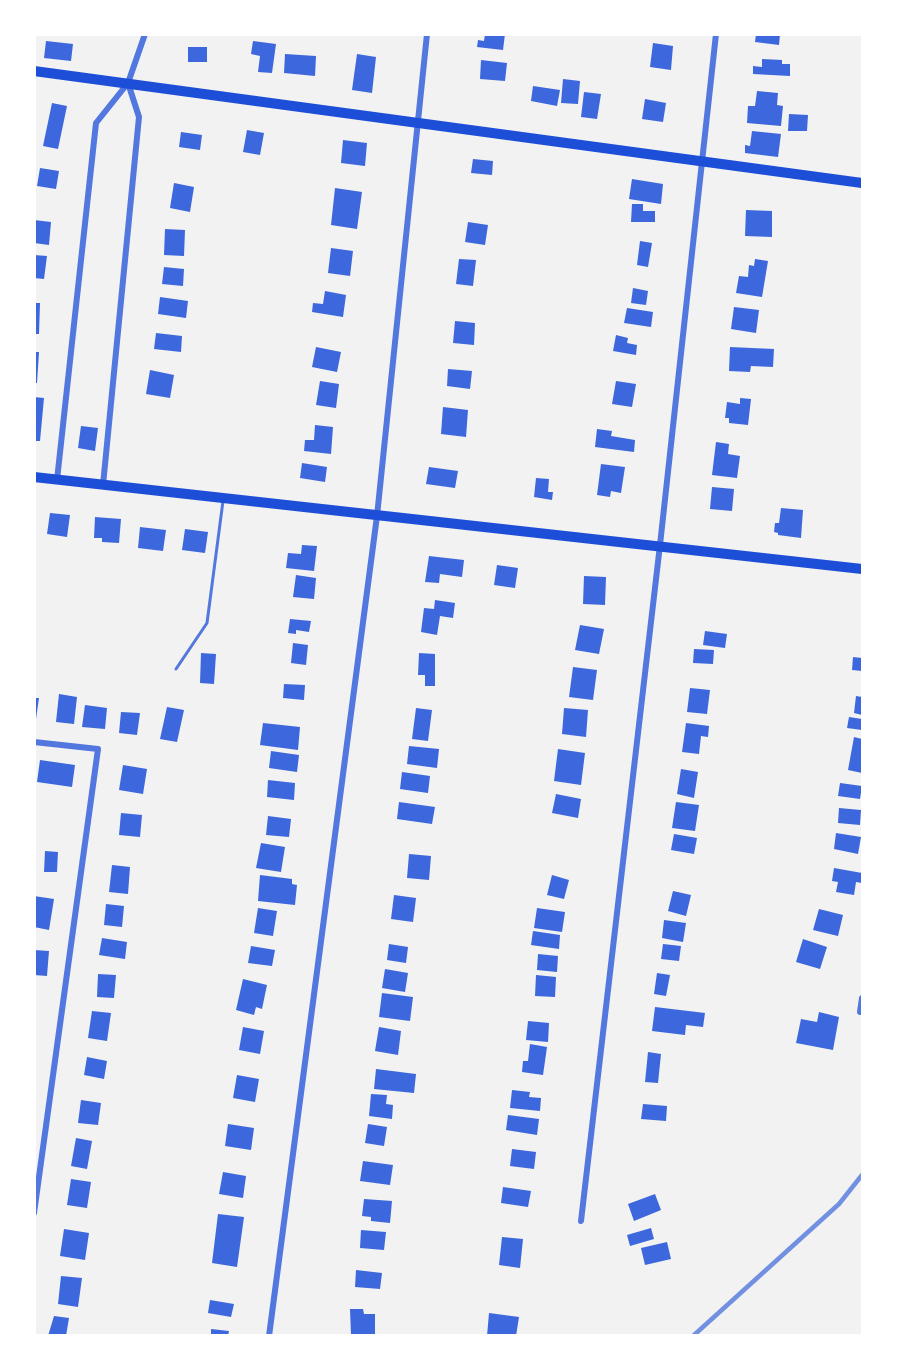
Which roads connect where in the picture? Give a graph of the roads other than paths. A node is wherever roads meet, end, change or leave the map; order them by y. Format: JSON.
{"nodes":[{"id":1,"x":145,"y":34,"type":"edge"},
{"id":2,"x":427,"y":34,"type":"edge"},
{"id":3,"x":716,"y":34,"type":"edge"},
{"id":4,"x":34,"y":71,"type":"edge"},
{"id":5,"x":128,"y":83,"type":"junction"},
{"id":6,"x":418,"y":123,"type":"junction"},
{"id":7,"x":702,"y":162,"type":"junction"},
{"id":8,"x":862,"y":183,"type":"edge"},
{"id":9,"x":34,"y":477,"type":"edge"},
{"id":10,"x":57,"y":480,"type":"junction"},
{"id":11,"x":103,"y":485,"type":"junction"},
{"id":12,"x":224,"y":499,"type":"junction"},
{"id":13,"x":376,"y":516,"type":"junction"},
{"id":14,"x":660,"y":544,"type":"junction"},
{"id":15,"x":862,"y":569,"type":"edge"},
{"id":16,"x":176,"y":669,"type":"dead end"},
{"id":17,"x":34,"y":742,"type":"edge"},
{"id":18,"x":862,"y":998,"type":"edge"},
{"id":19,"x":860,"y":1012,"type":"dead end"},
{"id":20,"x":34,"y":1213,"type":"edge"},
{"id":21,"x":582,"y":1221,"type":"dead end"},
{"id":22,"x":269,"y":1335,"type":"edge"}],
"edges":[{"from":1,"to":5,"type":"street"},
{"from":2,"to":6,"type":"street"},
{"from":3,"to":7,"type":"street"},
{"from":4,"to":5,"type":"main road"},
{"from":5,"to":6,"type":"main road"},
{"from":5,"to":10,"type":"street"},
{"from":5,"to":11,"type":"street"},
{"from":6,"to":7,"type":"main road"},
{"from":6,"to":13,"type":"street"},
{"from":7,"to":8,"type":"main road"},
{"from":7,"to":14,"type":"street"},
{"from":9,"to":10,"type":"main road"},
{"from":10,"to":11,"type":"main road"},
{"from":11,"to":12,"type":"main road"},
{"from":12,"to":13,"type":"main road"},
{"from":12,"to":16,"type":"lane"},
{"from":13,"to":14,"type":"main road"},
{"from":13,"to":22,"type":"street"},
{"from":14,"to":15,"type":"main road"},
{"from":14,"to":21,"type":"street"},
{"from":17,"to":20,"type":"street"},
{"from":18,"to":19,"type":"street"}]}
